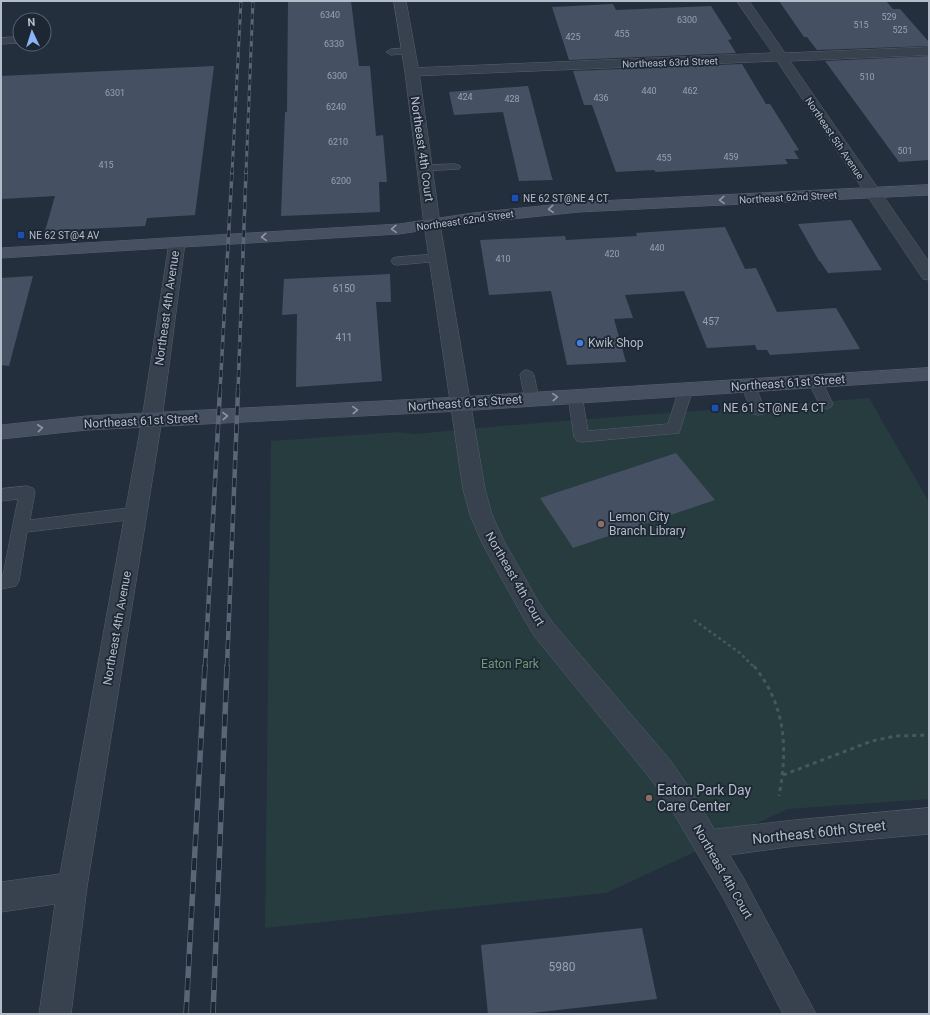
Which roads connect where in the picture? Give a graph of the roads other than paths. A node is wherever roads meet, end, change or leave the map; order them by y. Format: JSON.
{"nodes":[{"id":1,"x":400,"y":1,"type":"edge"},
{"id":2,"x":742,"y":1,"type":"edge"},
{"id":3,"x":12,"y":40,"type":"edge"},
{"id":4,"x":1,"y":41,"type":"edge"},
{"id":5,"x":929,"y":51,"type":"edge"},
{"id":6,"x":782,"y":58,"type":"junction"},
{"id":7,"x":412,"y":72,"type":"junction"},
{"id":8,"x":455,"y":167,"type":"dead end"},
{"id":9,"x":424,"y":168,"type":"junction"},
{"id":10,"x":929,"y":190,"type":"edge"},
{"id":11,"x":872,"y":193,"type":"junction"},
{"id":12,"x":432,"y":224,"type":"junction"},
{"id":13,"x":177,"y":243,"type":"junction"},
{"id":14,"x":1,"y":253,"type":"edge"},
{"id":15,"x":437,"y":258,"type":"junction"},
{"id":16,"x":397,"y":261,"type":"dead end"},
{"id":17,"x":929,"y":275,"type":"edge"},
{"id":18,"x":929,"y":374,"type":"edge"},
{"id":19,"x":527,"y":375,"type":"dead end"},
{"id":20,"x":815,"y":381,"type":"junction"},
{"id":21,"x":748,"y":385,"type":"junction"},
{"id":22,"x":686,"y":389,"type":"junction"},
{"id":23,"x":575,"y":396,"type":"junction"},
{"id":24,"x":532,"y":399,"type":"junction"},
{"id":25,"x":460,"y":404,"type":"junction"},
{"id":26,"x":826,"y":404,"type":"dead end"},
{"id":27,"x":758,"y":410,"type":"dead end"},
{"id":28,"x":152,"y":420,"type":"junction"},
{"id":29,"x":1,"y":432,"type":"edge"},
{"id":30,"x":1,"y":495,"type":"edge"},
{"id":31,"x":136,"y":513,"type":"junction"},
{"id":32,"x":20,"y":527,"type":"junction"},
{"id":33,"x":1,"y":582,"type":"edge"},
{"id":34,"x":929,"y":821,"type":"edge"},
{"id":35,"x":708,"y":844,"type":"junction"},
{"id":36,"x":72,"y":887,"type":"junction"},
{"id":37,"x":1,"y":897,"type":"edge"},
{"id":38,"x":55,"y":1014,"type":"edge"},
{"id":39,"x":800,"y":1014,"type":"edge"}],
"edges":[{"from":1,"to":7,"type":"street","name":"Northeast 4th Court"},
{"from":2,"to":6,"type":"street","name":"Northeast 5th Avenue"},
{"from":3,"to":4,"type":"lane"},
{"from":5,"to":6,"type":"street","name":"Northeast 63rd Street"},
{"from":6,"to":7,"type":"street","name":"Northeast 63rd Street"},
{"from":6,"to":11,"type":"street","name":"Northeast 5th Avenue"},
{"from":7,"to":9,"type":"street","name":"Northeast 4th Court"},
{"from":8,"to":9,"type":"lane"},
{"from":9,"to":12,"type":"street","name":"Northeast 4th Court"},
{"from":10,"to":11,"type":"main road","name":"Northeast 62nd Street"},
{"from":11,"to":12,"type":"main road","name":"Northeast 62nd Street","one_way":true},
{"from":11,"to":17,"type":"street","name":"Northeast 5th Avenue"},
{"from":12,"to":13,"type":"main road","name":"Northeast 62nd Street","one_way":true},
{"from":12,"to":15,"type":"street","name":"Northeast 4th Court"},
{"from":13,"to":14,"type":"main road","name":"Northeast 62nd Street"},
{"from":13,"to":28,"type":"street","name":"Northeast 4th Avenue"},
{"from":15,"to":16,"type":"lane"},
{"from":15,"to":25,"type":"street","name":"Northeast 4th Court"},
{"from":18,"to":20,"type":"main road","name":"Northeast 61st Street"},
{"from":19,"to":24,"type":"lane"},
{"from":20,"to":21,"type":"main road","name":"Northeast 61st Street"},
{"from":20,"to":26,"type":"lane"},
{"from":21,"to":22,"type":"main road","name":"Northeast 61st Street"},
{"from":21,"to":27,"type":"lane"},
{"from":22,"to":23,"type":"main road","name":"Northeast 61st Street"},
{"from":22,"to":23,"type":"lane"},
{"from":24,"to":23,"type":"main road","name":"Northeast 61st Street","one_way":true},
{"from":24,"to":25,"type":"main road","name":"Northeast 61st Street"},
{"from":28,"to":25,"type":"main road","name":"Northeast 61st Street","one_way":true},
{"from":25,"to":35,"type":"street","name":"Northeast 4th Court"},
{"from":29,"to":28,"type":"main road","name":"Northeast 61st Street","one_way":true},
{"from":28,"to":31,"type":"street","name":"Northeast 4th Avenue"},
{"from":30,"to":32,"type":"lane"},
{"from":31,"to":32,"type":"lane"},
{"from":31,"to":36,"type":"street","name":"Northeast 4th Avenue"},
{"from":32,"to":33,"type":"lane"},
{"from":34,"to":35,"type":"street","name":"Northeast 60th Street"},
{"from":35,"to":39,"type":"street","name":"Northeast 4th Court"},
{"from":36,"to":37,"type":"street"},
{"from":36,"to":38,"type":"street","name":"Northeast 4th Avenue"}]}
